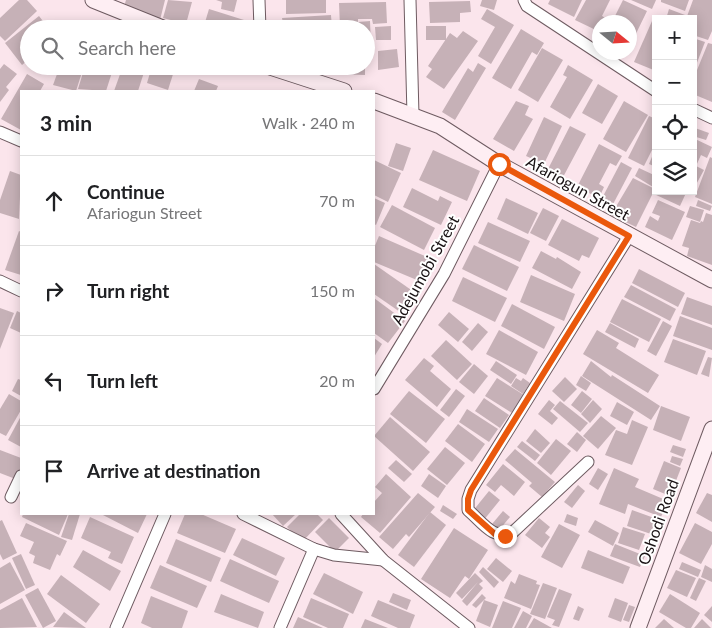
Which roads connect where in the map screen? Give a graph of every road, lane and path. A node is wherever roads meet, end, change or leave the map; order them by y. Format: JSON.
{"nodes":[{"id":1,"x":93,"y":0,"type":"edge"},
{"id":2,"x":260,"y":0,"type":"edge"},
{"id":3,"x":410,"y":0,"type":"edge"},
{"id":4,"x":524,"y":0,"type":"edge"},
{"id":5,"x":114,"y":5,"type":"edge"},
{"id":6,"x":146,"y":20,"type":"edge"},
{"id":7,"x":260,"y":20,"type":"edge"},
{"id":8,"x":295,"y":75,"type":"edge"},
{"id":9,"x":652,"y":88,"type":"edge"},
{"id":10,"x":341,"y":90,"type":"edge"},
{"id":11,"x":375,"y":101,"type":"edge"},
{"id":12,"x":697,"y":111,"type":"edge"},
{"id":13,"x":413,"y":115,"type":"junction"},
{"id":14,"x":712,"y":118,"type":"edge"},
{"id":15,"x":0,"y":132,"type":"edge"},
{"id":16,"x":20,"y":141,"type":"edge"},
{"id":17,"x":499,"y":164,"type":"junction"},
{"id":18,"x":629,"y":236,"type":"junction"},
{"id":19,"x":712,"y":280,"type":"edge"},
{"id":20,"x":0,"y":281,"type":"edge"},
{"id":21,"x":20,"y":291,"type":"edge"},
{"id":22,"x":375,"y":387,"type":"edge"},
{"id":23,"x":712,"y":429,"type":"edge"},
{"id":24,"x":588,"y":462,"type":"dead end"},
{"id":25,"x":20,"y":478,"type":"edge"},
{"id":26,"x":11,"y":497,"type":"dead end"},
{"id":27,"x":165,"y":515,"type":"edge"},
{"id":28,"x":245,"y":515,"type":"edge"},
{"id":29,"x":342,"y":515,"type":"edge"},
{"id":30,"x":314,"y":549,"type":"junction"},
{"id":31,"x":383,"y":560,"type":"junction"},
{"id":32,"x":116,"y":628,"type":"edge"},
{"id":33,"x":280,"y":628,"type":"edge"},
{"id":34,"x":469,"y":628,"type":"edge"},
{"id":35,"x":638,"y":628,"type":"edge"}],
"edges":[{"from":1,"to":5,"type":"street"},
{"from":2,"to":7,"type":"street"},
{"from":3,"to":13,"type":"street"},
{"from":4,"to":9,"type":"street"},
{"from":5,"to":6,"type":"street"},
{"from":8,"to":10,"type":"street"},
{"from":11,"to":13,"type":"street","name":"Afariogun Street"},
{"from":12,"to":14,"type":"street"},
{"from":13,"to":17,"type":"street","name":"Afariogun Street"},
{"from":15,"to":16,"type":"street"},
{"from":17,"to":18,"type":"street","name":"Afariogun Street"},
{"from":17,"to":22,"type":"street","name":"Adejumobi Street"},
{"from":18,"to":19,"type":"street","name":"Afariogun Street"},
{"from":18,"to":24,"type":"street"},
{"from":20,"to":21,"type":"street"},
{"from":23,"to":35,"type":"street","name":"Oshodi Road"},
{"from":25,"to":26,"type":"street"},
{"from":27,"to":32,"type":"street"},
{"from":28,"to":30,"type":"street"},
{"from":29,"to":31,"type":"street"},
{"from":30,"to":31,"type":"street"},
{"from":30,"to":33,"type":"street"},
{"from":31,"to":34,"type":"street"}]}
